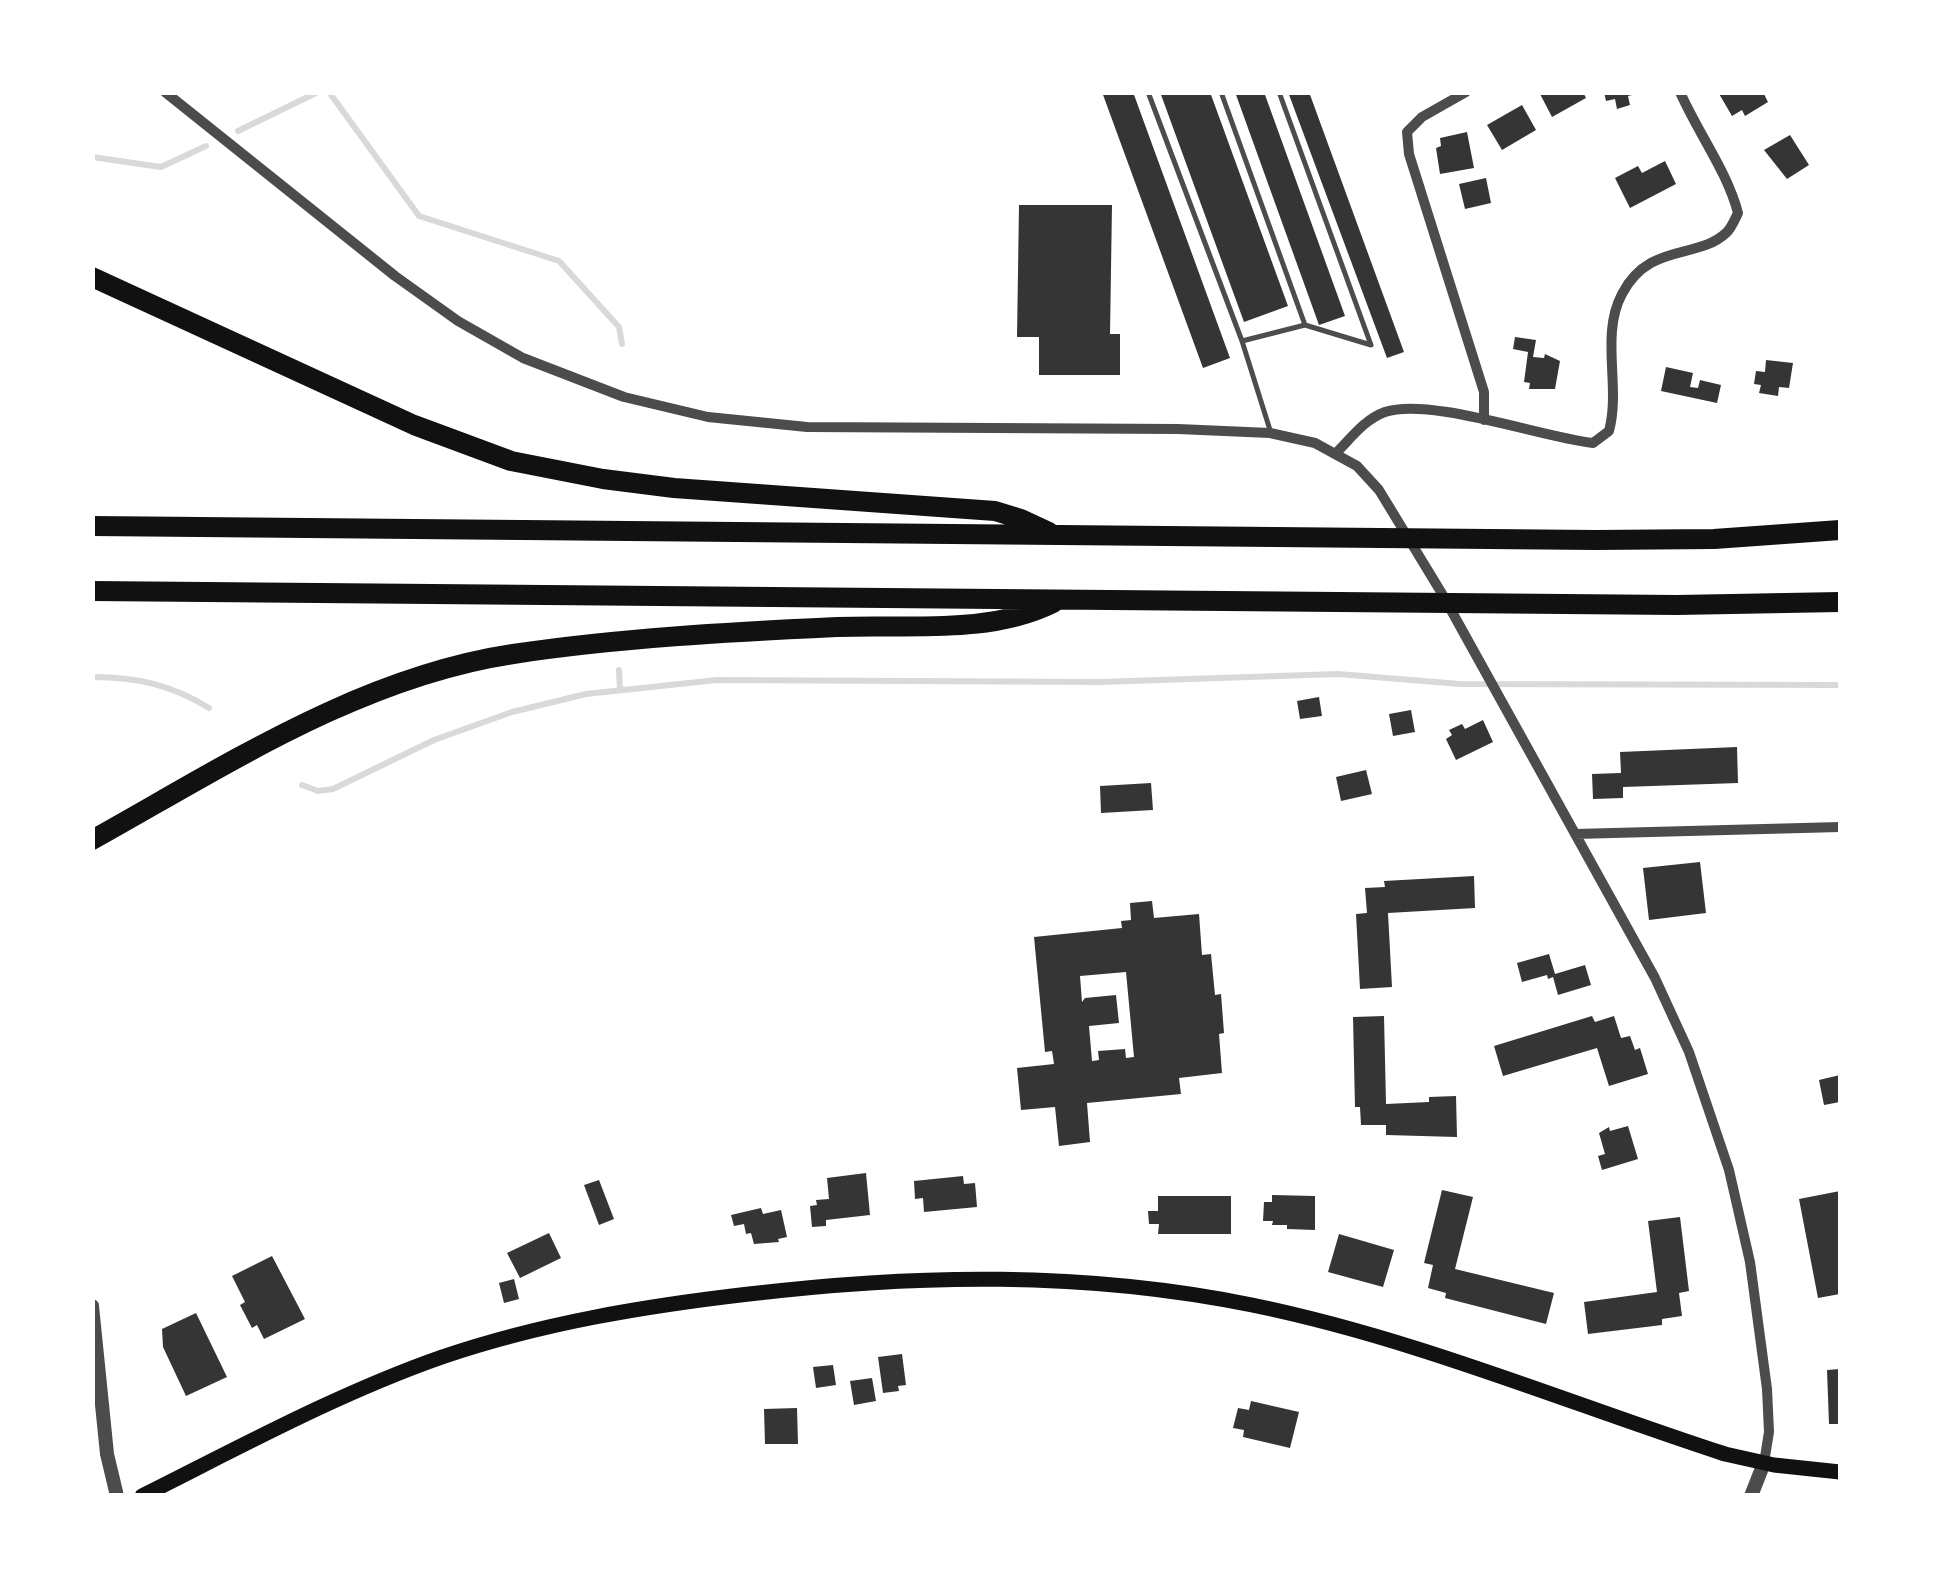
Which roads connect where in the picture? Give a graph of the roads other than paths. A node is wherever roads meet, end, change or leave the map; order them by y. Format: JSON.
{"nodes":[{"id":1,"x":164,"y":92,"type":"edge"},
{"id":2,"x":1148,"y":92,"type":"edge"},
{"id":3,"x":1221,"y":92,"type":"edge"},
{"id":4,"x":1279,"y":92,"type":"edge"},
{"id":5,"x":1466,"y":92,"type":"edge"},
{"id":6,"x":1680,"y":92,"type":"edge"},
{"id":7,"x":92,"y":276,"type":"edge"},
{"id":8,"x":1305,"y":325,"type":"junction"},
{"id":9,"x":1242,"y":341,"type":"junction"},
{"id":10,"x":1484,"y":420,"type":"junction"},
{"id":11,"x":1270,"y":433,"type":"junction"},
{"id":12,"x":1338,"y":452,"type":"junction"},
{"id":13,"x":92,"y":526,"type":"edge"},
{"id":14,"x":1840,"y":530,"type":"edge"},
{"id":15,"x":1056,"y":536,"type":"junction"},
{"id":16,"x":92,"y":590,"type":"edge"},
{"id":17,"x":1060,"y":599,"type":"junction"},
{"id":18,"x":1840,"y":602,"type":"edge"},
{"id":19,"x":1840,"y":827,"type":"edge"},
{"id":20,"x":1575,"y":834,"type":"junction"},
{"id":21,"x":92,"y":840,"type":"edge"},
{"id":22,"x":92,"y":1306,"type":"edge"},
{"id":23,"x":1764,"y":1463,"type":"junction"},
{"id":24,"x":1840,"y":1472,"type":"edge"},
{"id":25,"x":117,"y":1496,"type":"edge"},
{"id":26,"x":142,"y":1496,"type":"edge"},
{"id":27,"x":1751,"y":1496,"type":"edge"}],
"edges":[{"from":1,"to":11,"type":"street"},
{"from":2,"to":9,"type":"lane"},
{"from":3,"to":8,"type":"lane"},
{"from":4,"to":8,"type":"lane"},
{"from":5,"to":10,"type":"street"},
{"from":6,"to":10,"type":"street"},
{"from":7,"to":15,"type":"highway"},
{"from":8,"to":9,"type":"lane"},
{"from":9,"to":11,"type":"lane"},
{"from":10,"to":12,"type":"street"},
{"from":11,"to":12,"type":"street"},
{"from":12,"to":20,"type":"street"},
{"from":13,"to":15,"type":"highway"},
{"from":14,"to":15,"type":"highway"},
{"from":16,"to":17,"type":"highway"},
{"from":17,"to":18,"type":"highway"},
{"from":17,"to":21,"type":"highway"},
{"from":19,"to":20,"type":"street"},
{"from":20,"to":23,"type":"street"},
{"from":22,"to":25,"type":"street"},
{"from":23,"to":24,"type":"main road"},
{"from":23,"to":26,"type":"main road"},
{"from":23,"to":27,"type":"street"}]}
